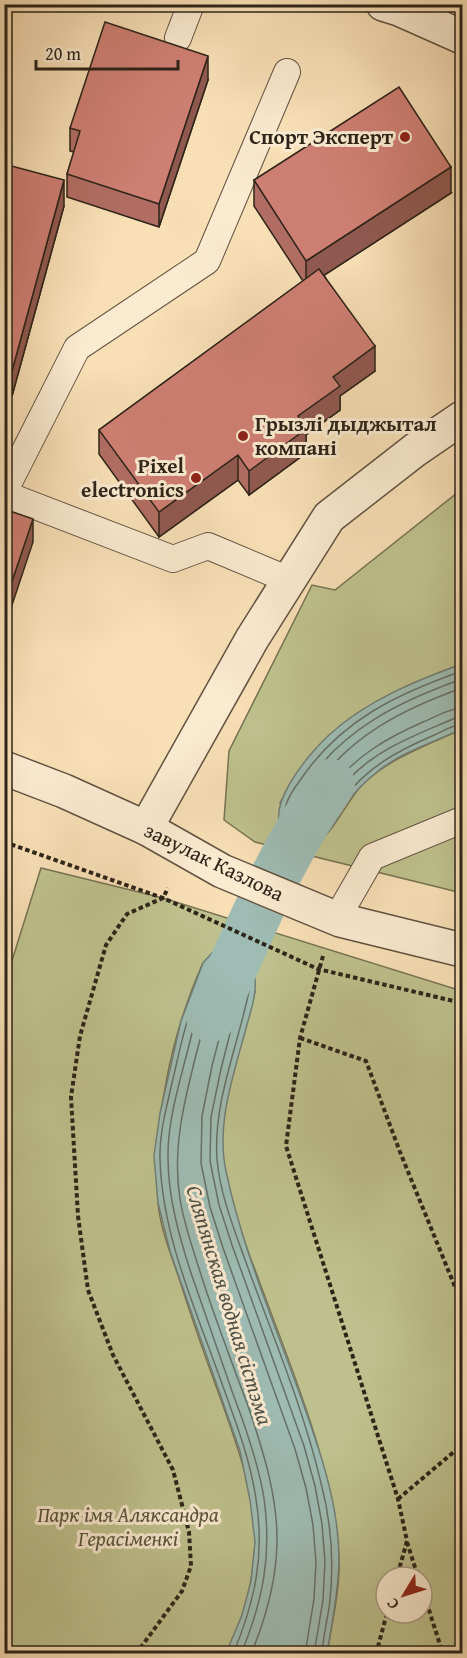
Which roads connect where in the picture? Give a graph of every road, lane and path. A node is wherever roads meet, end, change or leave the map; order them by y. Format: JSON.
{"nodes":[{"id":1,"x":191,"y":4,"type":"edge"},
{"id":2,"x":394,"y":6,"type":"edge"},
{"id":3,"x":462,"y":37,"type":"edge"},
{"id":4,"x":178,"y":38,"type":"dead end"},
{"id":5,"x":287,"y":72,"type":"dead end"},
{"id":6,"x":462,"y":418,"type":"edge"},
{"id":7,"x":4,"y":493,"type":"edge"},
{"id":8,"x":289,"y":580,"type":"junction"},
{"id":9,"x":4,"y":768,"type":"edge"},
{"id":10,"x":462,"y":820,"type":"edge"},
{"id":11,"x":146,"y":828,"type":"junction"},
{"id":12,"x":4,"y":842,"type":"edge"},
{"id":13,"x":186,"y":850,"type":"junction"},
{"id":14,"x":164,"y":898,"type":"junction"},
{"id":15,"x":337,"y":918,"type":"junction"},
{"id":16,"x":462,"y":950,"type":"edge"},
{"id":17,"x":318,"y":969,"type":"junction"},
{"id":18,"x":462,"y":1003,"type":"edge"},
{"id":19,"x":300,"y":1038,"type":"junction"},
{"id":20,"x":462,"y":1304,"type":"edge"},
{"id":21,"x":462,"y":1445,"type":"edge"},
{"id":22,"x":398,"y":1499,"type":"junction"},
{"id":23,"x":407,"y":1541,"type":"junction"},
{"id":24,"x":400,"y":1565,"type":"edge"},
{"id":25,"x":414,"y":1565,"type":"edge"},
{"id":26,"x":384,"y":1625,"type":"edge"},
{"id":27,"x":434,"y":1625,"type":"edge"},
{"id":28,"x":136,"y":1653,"type":"edge"},
{"id":29,"x":376,"y":1653,"type":"edge"},
{"id":30,"x":443,"y":1653,"type":"edge"}],
"edges":[{"from":1,"to":4,"type":"lane"},
{"from":2,"to":3,"type":"street"},
{"from":5,"to":7,"type":"lane"},
{"from":6,"to":8,"type":"street"},
{"from":7,"to":8,"type":"lane"},
{"from":8,"to":11,"type":"street"},
{"from":9,"to":11,"type":"street","name":"завулак Казлова"},
{"from":10,"to":15,"type":"lane"},
{"from":11,"to":13,"type":"street","name":"завулак Казлова"},
{"from":12,"to":14,"type":"path"},
{"from":13,"to":14,"type":"path"},
{"from":13,"to":15,"type":"street","name":"завулак Казлова"},
{"from":14,"to":17,"type":"path"},
{"from":14,"to":28,"type":"path"},
{"from":15,"to":16,"type":"street","name":"завулак Казлова"},
{"from":15,"to":17,"type":"path"},
{"from":17,"to":18,"type":"path"},
{"from":17,"to":19,"type":"path"},
{"from":19,"to":20,"type":"path"},
{"from":19,"to":22,"type":"path"},
{"from":21,"to":22,"type":"path"},
{"from":22,"to":23,"type":"path"},
{"from":23,"to":24,"type":"path"},
{"from":23,"to":25,"type":"path"},
{"from":26,"to":29,"type":"path"},
{"from":27,"to":30,"type":"path"}]}
